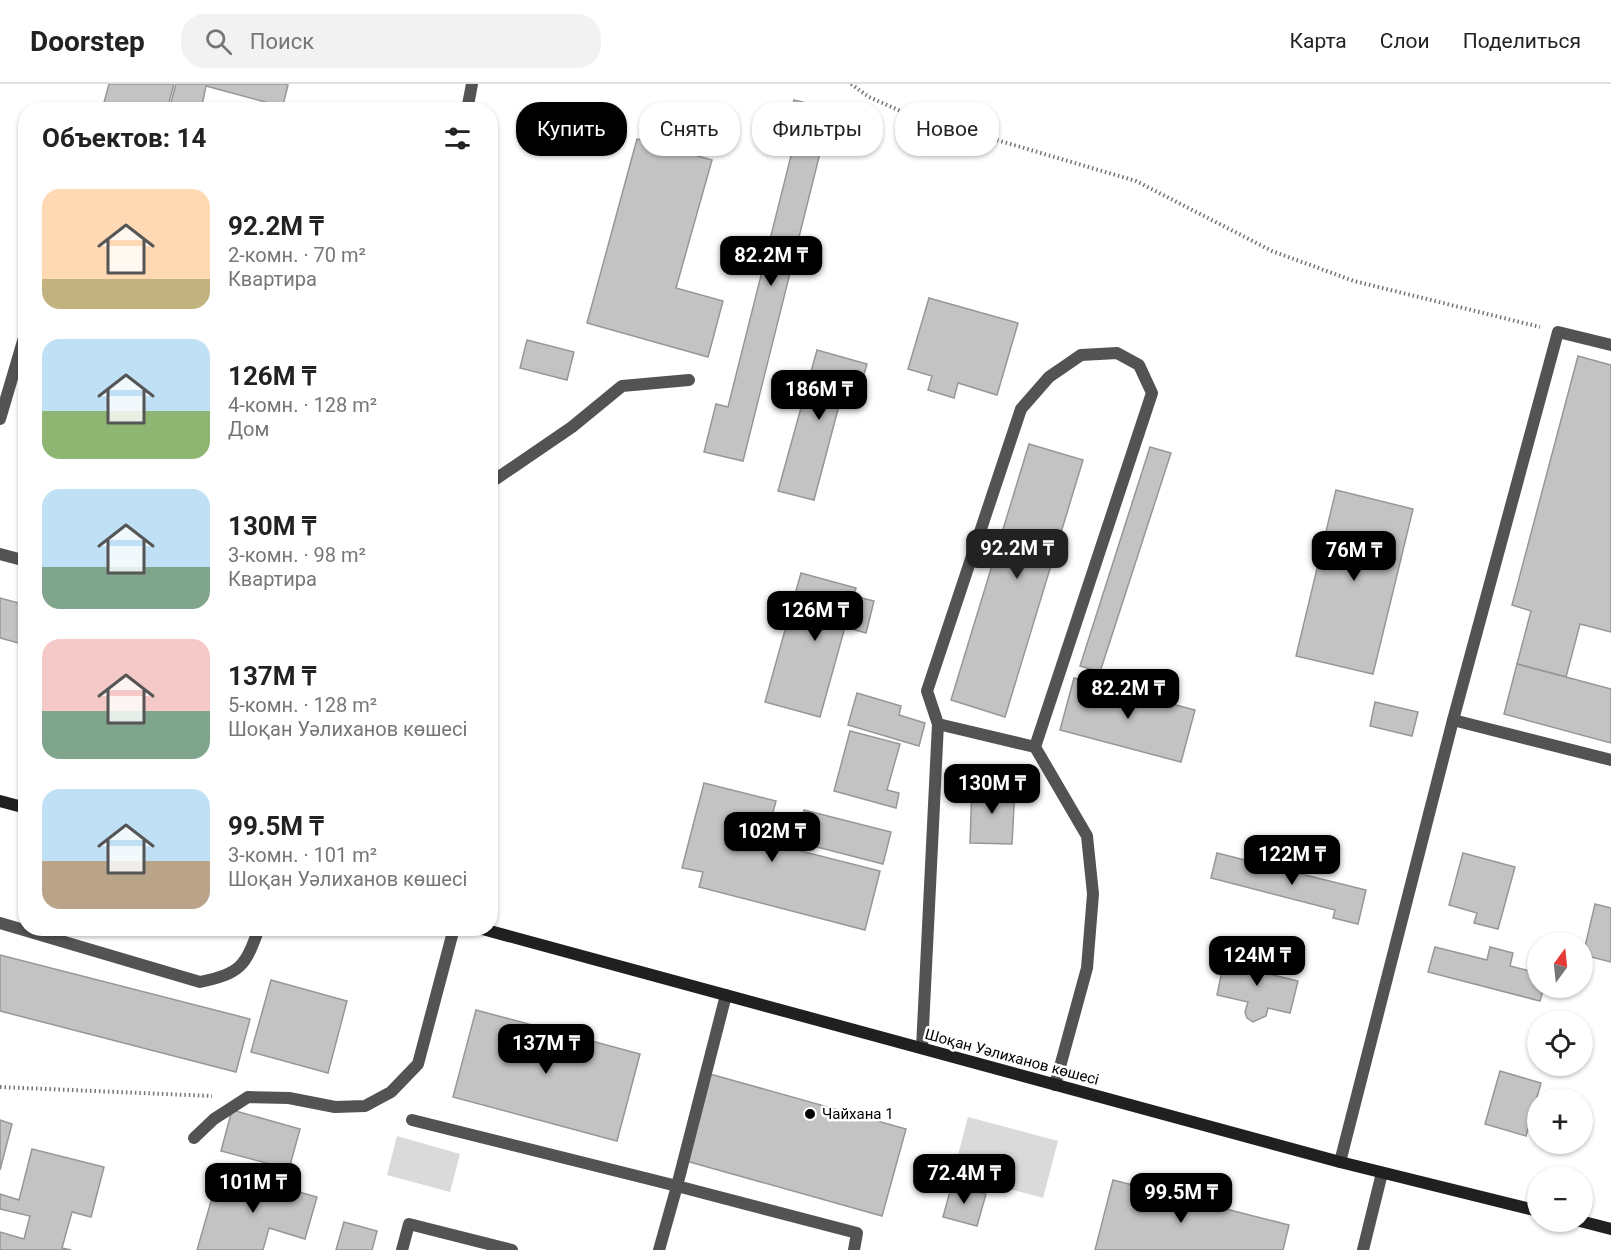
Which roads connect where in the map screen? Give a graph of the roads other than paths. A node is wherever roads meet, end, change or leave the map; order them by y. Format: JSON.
{"nodes":[{"id":1,"x":472,"y":84,"type":"edge"},
{"id":2,"x":469,"y":102,"type":"edge"},
{"id":3,"x":1611,"y":345,"type":"edge"},
{"id":4,"x":18,"y":358,"type":"edge"},
{"id":5,"x":689,"y":380,"type":"dead end"},
{"id":6,"x":0,"y":419,"type":"edge"},
{"id":7,"x":498,"y":478,"type":"edge"},
{"id":8,"x":0,"y":554,"type":"edge"},
{"id":9,"x":18,"y":559,"type":"edge"},
{"id":10,"x":1453,"y":720,"type":"junction"},
{"id":11,"x":938,"y":724,"type":"junction"},
{"id":12,"x":1035,"y":747,"type":"junction"},
{"id":13,"x":1611,"y":760,"type":"edge"},
{"id":14,"x":0,"y":801,"type":"edge"},
{"id":15,"x":18,"y":806,"type":"edge"},
{"id":16,"x":0,"y":923,"type":"edge"},
{"id":17,"x":18,"y":928,"type":"edge"},
{"id":18,"x":498,"y":933,"type":"edge"},
{"id":19,"x":44,"y":936,"type":"edge"},
{"id":20,"x":256,"y":936,"type":"edge"},
{"id":21,"x":452,"y":936,"type":"edge"},
{"id":22,"x":726,"y":995,"type":"junction"},
{"id":23,"x":922,"y":1048,"type":"junction"},
{"id":24,"x":1055,"y":1085,"type":"junction"},
{"id":25,"x":412,"y":1120,"type":"dead end"},
{"id":26,"x":194,"y":1138,"type":"dead end"},
{"id":27,"x":1340,"y":1162,"type":"junction"},
{"id":28,"x":1382,"y":1173,"type":"junction"},
{"id":29,"x":677,"y":1186,"type":"junction"},
{"id":30,"x":1527,"y":1208,"type":"edge"},
{"id":31,"x":1593,"y":1224,"type":"edge"},
{"id":32,"x":1611,"y":1229,"type":"edge"},
{"id":33,"x":402,"y":1250,"type":"edge"},
{"id":34,"x":512,"y":1250,"type":"edge"},
{"id":35,"x":659,"y":1250,"type":"edge"},
{"id":36,"x":854,"y":1250,"type":"edge"},
{"id":37,"x":1363,"y":1250,"type":"edge"}],
"edges":[{"from":1,"to":2,"type":"lane"},
{"from":3,"to":10,"type":"lane"},
{"from":4,"to":6,"type":"lane"},
{"from":5,"to":7,"type":"lane"},
{"from":8,"to":9,"type":"lane"},
{"from":10,"to":13,"type":"lane"},
{"from":10,"to":27,"type":"lane"},
{"from":11,"to":12,"type":"lane"},
{"from":11,"to":12,"type":"lane"},
{"from":11,"to":23,"type":"lane"},
{"from":12,"to":24,"type":"lane"},
{"from":14,"to":15,"type":"main road"},
{"from":16,"to":17,"type":"lane"},
{"from":18,"to":22,"type":"main road","name":"Шоқан Уәлиханов көшесі"},
{"from":19,"to":20,"type":"lane"},
{"from":21,"to":26,"type":"lane"},
{"from":22,"to":23,"type":"main road","name":"Шоқан Уәлиханов көшесі"},
{"from":22,"to":29,"type":"lane"},
{"from":23,"to":24,"type":"main road","name":"Шоқан Уәлиханов көшесі"},
{"from":24,"to":27,"type":"main road","name":"Шоқан Уәлиханов көшесі"},
{"from":25,"to":29,"type":"lane"},
{"from":27,"to":28,"type":"main road","name":"Шоқан Уәлиханов көшесі"},
{"from":28,"to":30,"type":"main road","name":"Шоқан Уәлиханов көшесі"},
{"from":28,"to":37,"type":"lane"},
{"from":29,"to":35,"type":"lane"},
{"from":29,"to":36,"type":"lane"},
{"from":31,"to":32,"type":"main road"},
{"from":33,"to":34,"type":"lane"}]}
